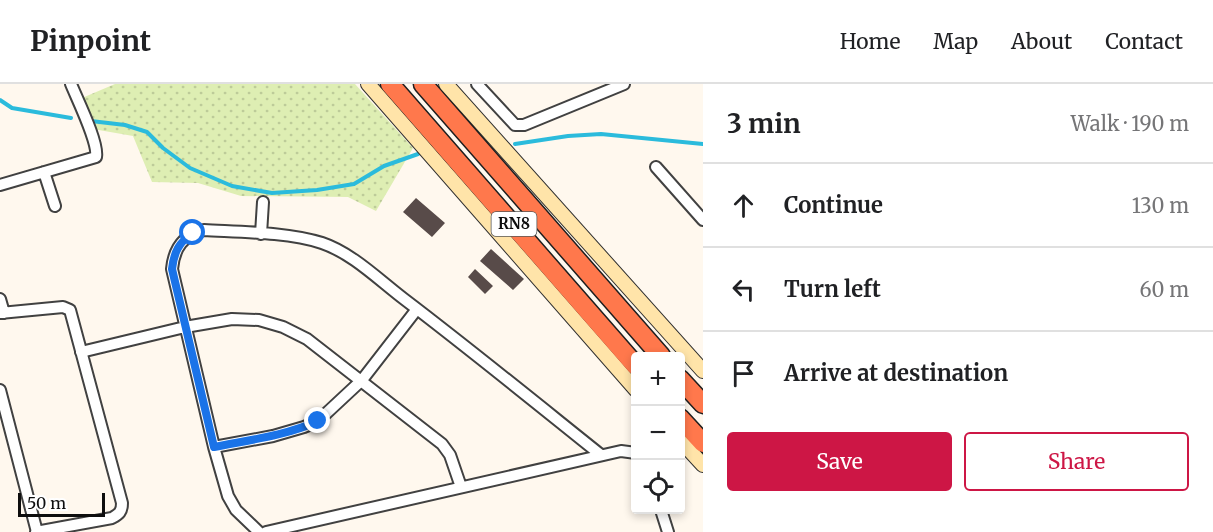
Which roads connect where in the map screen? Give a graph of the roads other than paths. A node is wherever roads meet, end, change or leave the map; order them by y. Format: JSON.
{"nodes":[{"id":1,"x":71,"y":84,"type":"edge"},
{"id":2,"x":368,"y":84,"type":"edge"},
{"id":3,"x":390,"y":84,"type":"edge"},
{"id":4,"x":423,"y":84,"type":"edge"},
{"id":5,"x":446,"y":84,"type":"edge"},
{"id":6,"x":477,"y":84,"type":"edge"},
{"id":7,"x":624,"y":84,"type":"edge"},
{"id":8,"x":656,"y":167,"type":"dead end"},
{"id":9,"x":44,"y":172,"type":"junction"},
{"id":10,"x":0,"y":185,"type":"edge"},
{"id":11,"x":263,"y":202,"type":"dead end"},
{"id":12,"x":55,"y":206,"type":"dead end"},
{"id":13,"x":703,"y":220,"type":"edge"},
{"id":14,"x":261,"y":234,"type":"junction"},
{"id":15,"x":0,"y":299,"type":"edge"},
{"id":16,"x":417,"y":309,"type":"junction"},
{"id":17,"x":2,"y":313,"type":"edge"},
{"id":18,"x":185,"y":327,"type":"junction"},
{"id":19,"x":81,"y":352,"type":"junction"},
{"id":20,"x":657,"y":352,"type":"edge"},
{"id":21,"x":631,"y":360,"type":"edge"},
{"id":22,"x":703,"y":371,"type":"edge"},
{"id":23,"x":362,"y":380,"type":"junction"},
{"id":24,"x":631,"y":384,"type":"edge"},
{"id":25,"x":685,"y":384,"type":"edge"},
{"id":26,"x":0,"y":390,"type":"edge"},
{"id":27,"x":703,"y":404,"type":"edge"},
{"id":28,"x":685,"y":423,"type":"edge"},
{"id":29,"x":703,"y":443,"type":"edge"},
{"id":30,"x":685,"y":445,"type":"edge"},
{"id":31,"x":214,"y":447,"type":"junction"},
{"id":32,"x":631,"y":452,"type":"edge"},
{"id":33,"x":601,"y":455,"type":"junction"},
{"id":34,"x":703,"y":465,"type":"edge"},
{"id":35,"x":461,"y":487,"type":"junction"},
{"id":36,"x":662,"y":514,"type":"edge"},
{"id":37,"x":37,"y":532,"type":"edge"},
{"id":38,"x":259,"y":532,"type":"edge"},
{"id":39,"x":266,"y":532,"type":"edge"},
{"id":40,"x":668,"y":532,"type":"edge"}],
"edges":[{"from":1,"to":9,"type":"street"},
{"from":2,"to":24,"type":"main road"},
{"from":3,"to":21,"type":"highway","number":"RN8"},
{"from":4,"to":20,"type":"highway","number":"RN8"},
{"from":5,"to":22,"type":"main road"},
{"from":6,"to":7,"type":"street"},
{"from":8,"to":13,"type":"street"},
{"from":9,"to":10,"type":"street"},
{"from":9,"to":12,"type":"street"},
{"from":11,"to":14,"type":"street"},
{"from":14,"to":16,"type":"street"},
{"from":14,"to":18,"type":"street"},
{"from":15,"to":17,"type":"street"},
{"from":16,"to":23,"type":"street"},
{"from":16,"to":33,"type":"street"},
{"from":17,"to":19,"type":"street"},
{"from":18,"to":19,"type":"street"},
{"from":18,"to":23,"type":"street"},
{"from":18,"to":31,"type":"street"},
{"from":19,"to":37,"type":"street"},
{"from":23,"to":31,"type":"street"},
{"from":23,"to":35,"type":"street"},
{"from":25,"to":27,"type":"highway"},
{"from":26,"to":37,"type":"street"},
{"from":28,"to":29,"type":"highway"},
{"from":30,"to":34,"type":"main road"},
{"from":31,"to":38,"type":"street"},
{"from":32,"to":33,"type":"street"},
{"from":33,"to":35,"type":"street"},
{"from":35,"to":39,"type":"street"},
{"from":36,"to":40,"type":"street"}]}
